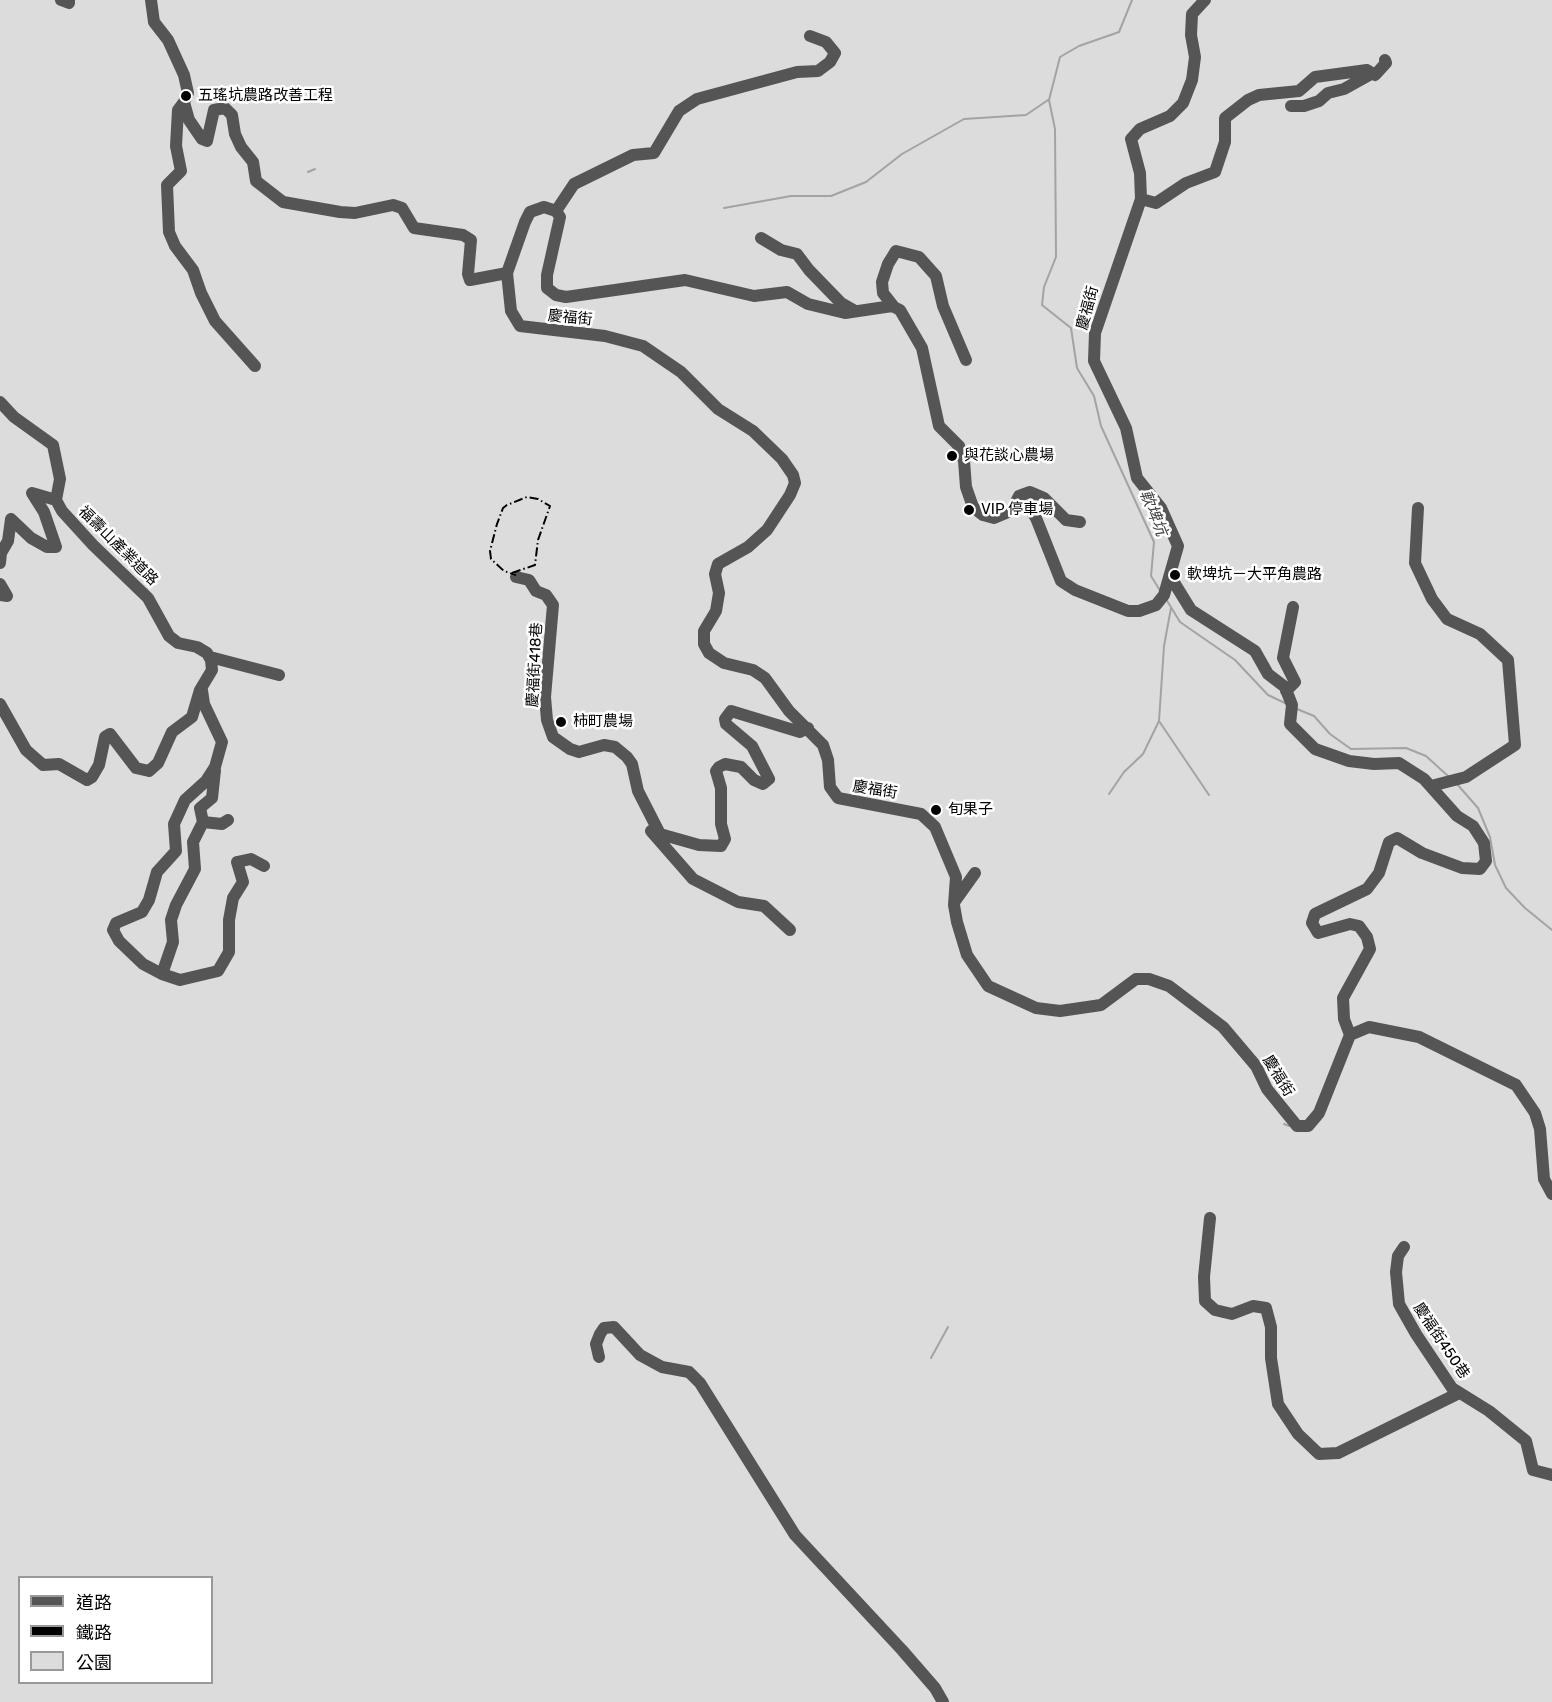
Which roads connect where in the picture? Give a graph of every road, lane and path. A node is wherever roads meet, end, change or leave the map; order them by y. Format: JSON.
{"nodes":[{"id":1,"x":61,"y":0,"type":"edge"},
{"id":2,"x":69,"y":0,"type":"edge"},
{"id":3,"x":151,"y":0,"type":"edge"},
{"id":4,"x":1205,"y":0,"type":"edge"},
{"id":5,"x":810,"y":36,"type":"dead end"},
{"id":6,"x":1385,"y":60,"type":"dead end"},
{"id":7,"x":1371,"y":74,"type":"junction"},
{"id":8,"x":184,"y":102,"type":"junction"},
{"id":9,"x":1291,"y":106,"type":"dead end"},
{"id":10,"x":1141,"y":199,"type":"junction"},
{"id":11,"x":556,"y":211,"type":"junction"},
{"id":12,"x":761,"y":238,"type":"dead end"},
{"id":13,"x":507,"y":273,"type":"junction"},
{"id":14,"x":894,"y":307,"type":"junction"},
{"id":15,"x":855,"y":311,"type":"junction"},
{"id":16,"x":966,"y":360,"type":"dead end"},
{"id":17,"x":255,"y":366,"type":"dead end"},
{"id":18,"x":0,"y":402,"type":"edge"},
{"id":19,"x":56,"y":500,"type":"junction"},
{"id":20,"x":1418,"y":508,"type":"dead end"},
{"id":21,"x":1011,"y":511,"type":"junction"},
{"id":22,"x":1080,"y":522,"type":"dead end"},
{"id":23,"x":0,"y":563,"type":"edge"},
{"id":24,"x":1170,"y":576,"type":"junction"},
{"id":25,"x":516,"y":577,"type":"dead end"},
{"id":26,"x":0,"y":584,"type":"edge"},
{"id":27,"x":0,"y":595,"type":"edge"},
{"id":28,"x":1293,"y":607,"type":"dead end"},
{"id":29,"x":210,"y":657,"type":"junction"},
{"id":30,"x":279,"y":675,"type":"dead end"},
{"id":31,"x":202,"y":689,"type":"junction"},
{"id":32,"x":1286,"y":689,"type":"junction"},
{"id":33,"x":0,"y":704,"type":"edge"},
{"id":34,"x":808,"y":728,"type":"junction"},
{"id":35,"x":216,"y":767,"type":"junction"},
{"id":36,"x":1436,"y":784,"type":"junction"},
{"id":37,"x":228,"y":820,"type":"dead end"},
{"id":38,"x":203,"y":822,"type":"junction"},
{"id":39,"x":652,"y":822,"type":"junction"},
{"id":40,"x":264,"y":866,"type":"dead end"},
{"id":41,"x":975,"y":873,"type":"dead end"},
{"id":42,"x":954,"y":901,"type":"junction"},
{"id":43,"x":790,"y":930,"type":"dead end"},
{"id":44,"x":162,"y":974,"type":"junction"},
{"id":45,"x":1350,"y":1035,"type":"junction"},
{"id":46,"x":1552,"y":1194,"type":"edge"},
{"id":47,"x":1210,"y":1218,"type":"dead end"},
{"id":48,"x":1404,"y":1247,"type":"dead end"},
{"id":49,"x":599,"y":1357,"type":"dead end"},
{"id":50,"x":1459,"y":1393,"type":"junction"},
{"id":51,"x":1552,"y":1475,"type":"edge"},
{"id":52,"x":943,"y":1702,"type":"edge"}],
"edges":[{"from":1,"to":2,"type":"street"},
{"from":3,"to":8,"type":"street"},
{"from":4,"to":10,"type":"street","name":"慶福街"},
{"from":5,"to":11,"type":"street"},
{"from":6,"to":7,"type":"street"},
{"from":7,"to":9,"type":"street"},
{"from":7,"to":10,"type":"street"},
{"from":8,"to":13,"type":"street"},
{"from":8,"to":17,"type":"street"},
{"from":10,"to":24,"type":"street","name":"慶福街"},
{"from":11,"to":13,"type":"street","name":"慶福街"},
{"from":11,"to":15,"type":"street","name":"慶福街"},
{"from":12,"to":15,"type":"street"},
{"from":13,"to":34,"type":"street","name":"慶福街"},
{"from":14,"to":15,"type":"street","name":"慶福街"},
{"from":14,"to":16,"type":"street"},
{"from":14,"to":21,"type":"street","name":"慶福街"},
{"from":18,"to":19,"type":"street"},
{"from":19,"to":23,"type":"street"},
{"from":19,"to":29,"type":"street","name":"福壽山產業道路"},
{"from":20,"to":36,"type":"street"},
{"from":21,"to":22,"type":"street"},
{"from":21,"to":24,"type":"street","name":"慶福街"},
{"from":24,"to":32,"type":"street"},
{"from":25,"to":39,"type":"street","name":"慶福街418巷"},
{"from":26,"to":27,"type":"street"},
{"from":28,"to":32,"type":"street"},
{"from":29,"to":30,"type":"street","name":"福壽山產業道路"},
{"from":29,"to":31,"type":"street"},
{"from":31,"to":33,"type":"street"},
{"from":31,"to":35,"type":"street"},
{"from":32,"to":36,"type":"street"},
{"from":34,"to":39,"type":"street"},
{"from":34,"to":42,"type":"street","name":"慶福街"},
{"from":35,"to":38,"type":"street"},
{"from":35,"to":44,"type":"street"},
{"from":36,"to":45,"type":"street"},
{"from":37,"to":38,"type":"street"},
{"from":38,"to":44,"type":"street"},
{"from":39,"to":43,"type":"street","name":"慶福街418巷"},
{"from":40,"to":44,"type":"street"},
{"from":41,"to":42,"type":"street"},
{"from":42,"to":45,"type":"street","name":"慶福街"},
{"from":45,"to":46,"type":"street"},
{"from":47,"to":50,"type":"street"},
{"from":48,"to":50,"type":"street","name":"慶福街450巷"},
{"from":49,"to":52,"type":"street"},
{"from":50,"to":51,"type":"street","name":"慶福街450巷"}]}
